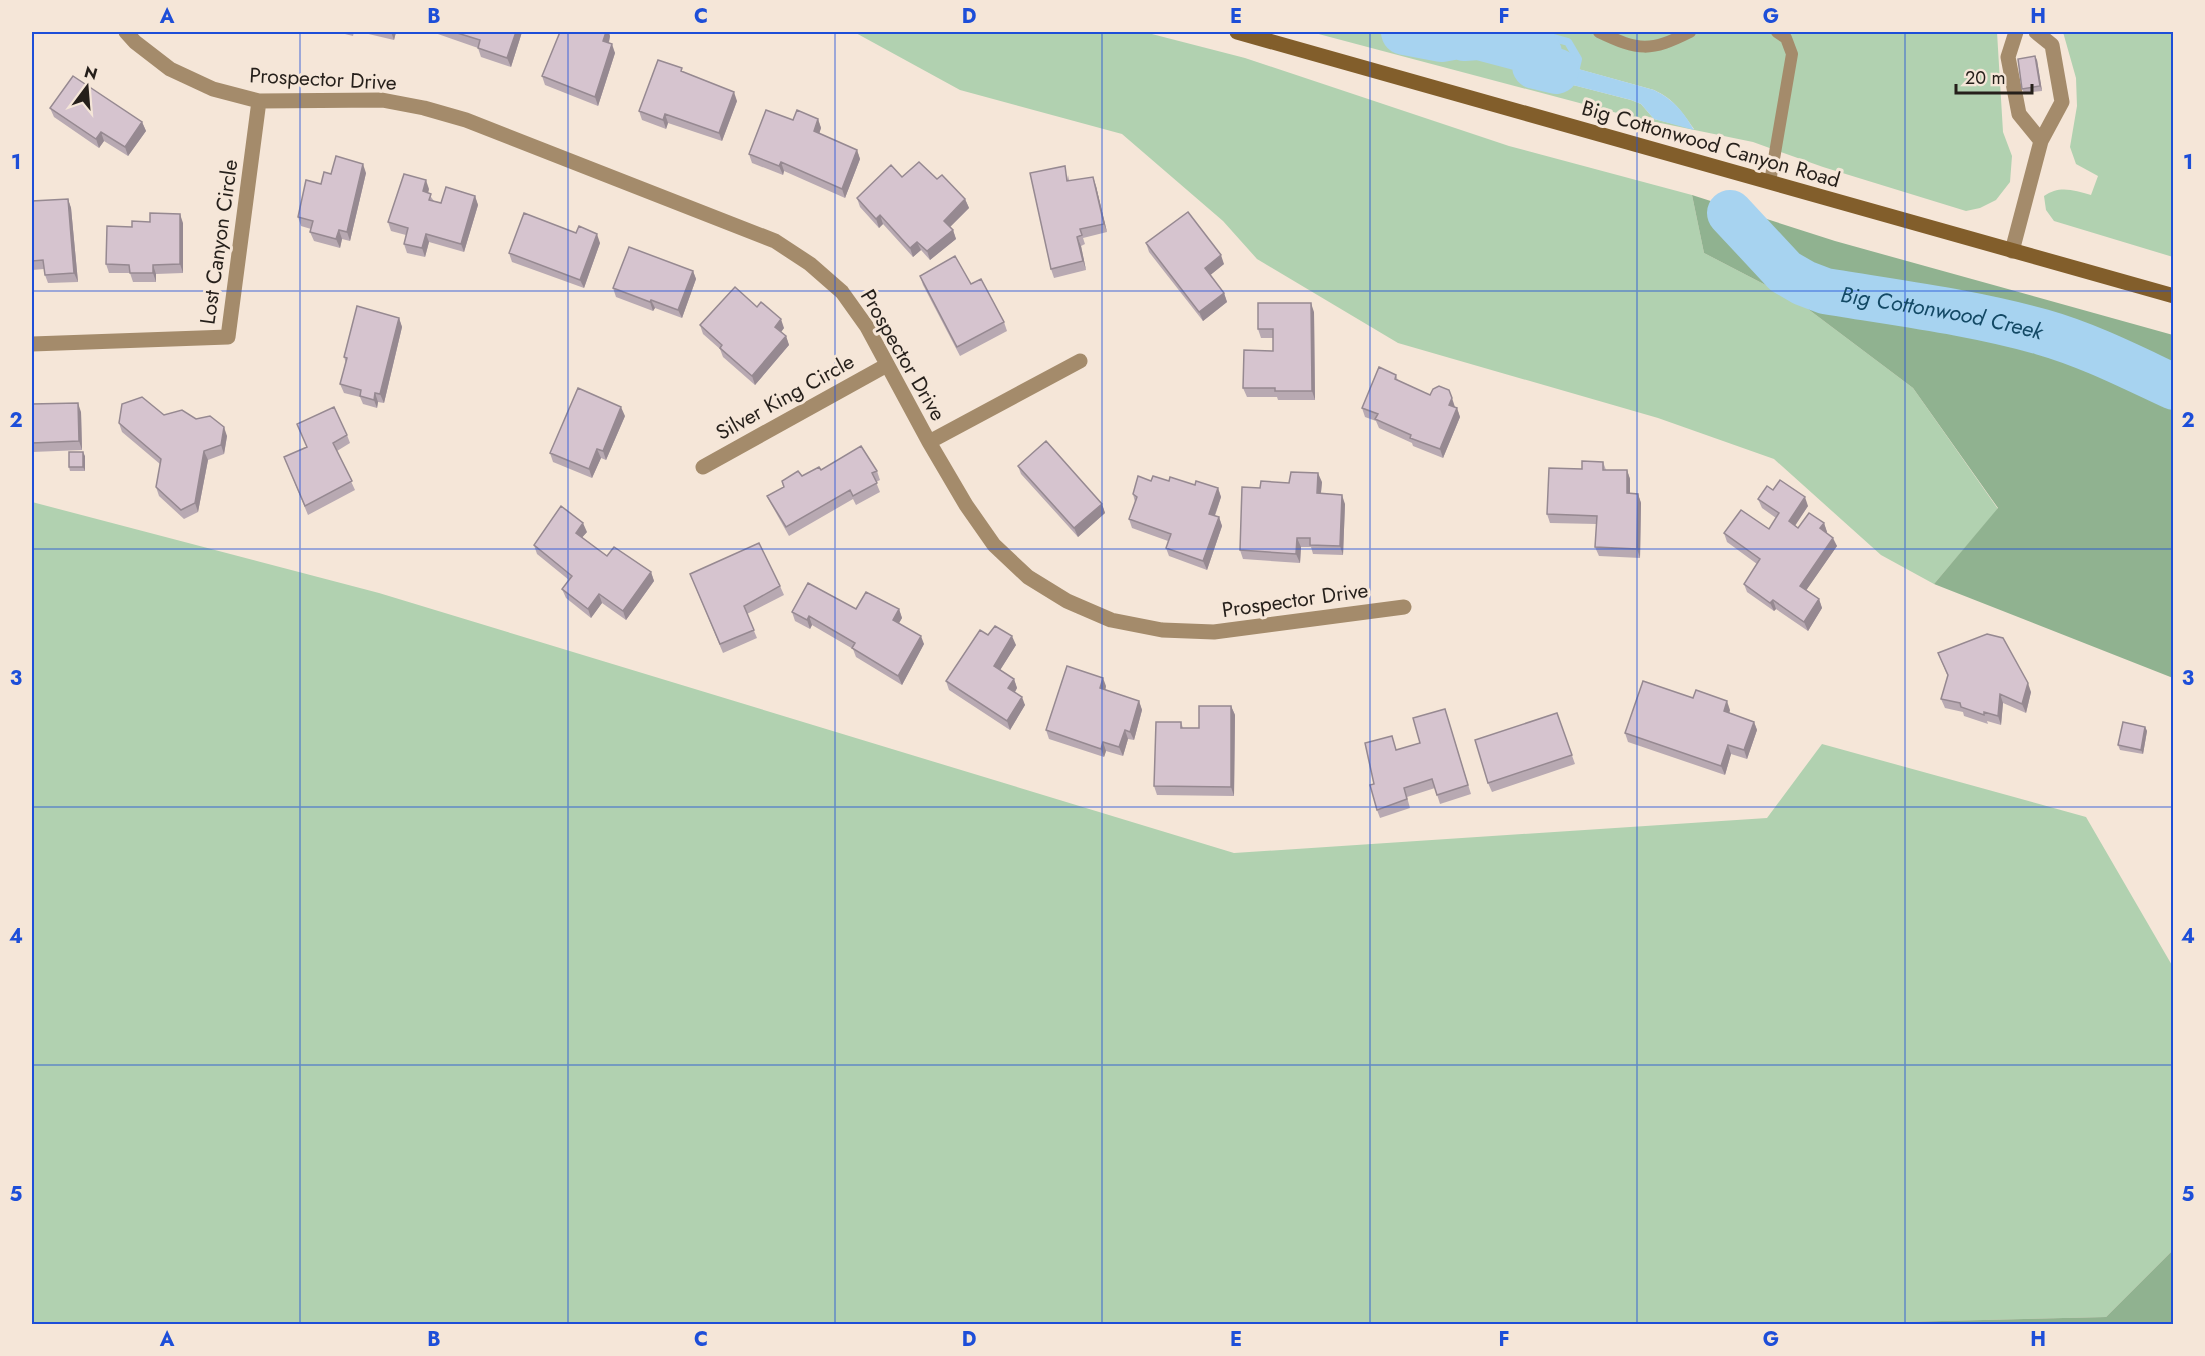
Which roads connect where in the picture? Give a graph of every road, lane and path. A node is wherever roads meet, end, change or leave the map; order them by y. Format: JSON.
{"nodes":[{"id":1,"x":126,"y":32,"type":"edge"},
{"id":2,"x":1237,"y":32,"type":"edge"},
{"id":3,"x":1599,"y":32,"type":"edge"},
{"id":4,"x":1690,"y":32,"type":"edge"},
{"id":5,"x":1777,"y":32,"type":"edge"},
{"id":6,"x":2016,"y":32,"type":"edge"},
{"id":7,"x":2036,"y":32,"type":"edge"},
{"id":8,"x":259,"y":101,"type":"junction"},
{"id":9,"x":2041,"y":141,"type":"junction"},
{"id":10,"x":1770,"y":182,"type":"junction"},
{"id":11,"x":2012,"y":251,"type":"junction"},
{"id":12,"x":2174,"y":296,"type":"edge"},
{"id":13,"x":32,"y":344,"type":"edge"},
{"id":14,"x":1080,"y":361,"type":"dead end"},
{"id":15,"x":887,"y":365,"type":"junction"},
{"id":16,"x":929,"y":442,"type":"junction"},
{"id":17,"x":703,"y":467,"type":"dead end"},
{"id":18,"x":1404,"y":606,"type":"dead end"}],
"edges":[{"from":1,"to":8,"type":"street","name":"Prospector Drive"},
{"from":2,"to":10,"type":"main road","name":"Big Cottonwood Canyon Road"},
{"from":3,"to":4,"type":"lane"},
{"from":5,"to":10,"type":"lane"},
{"from":6,"to":9,"type":"street"},
{"from":7,"to":9,"type":"street"},
{"from":8,"to":13,"type":"street","name":"Lost Canyon Circle"},
{"from":8,"to":15,"type":"street","name":"Prospector Drive"},
{"from":9,"to":11,"type":"street"},
{"from":10,"to":11,"type":"main road","name":"Big Cottonwood Canyon Road"},
{"from":11,"to":12,"type":"main road","name":"Big Cottonwood Canyon Road"},
{"from":14,"to":16,"type":"street"},
{"from":15,"to":16,"type":"street","name":"Prospector Drive"},
{"from":15,"to":17,"type":"street","name":"Silver King Circle"},
{"from":16,"to":18,"type":"street","name":"Prospector Drive"}]}
